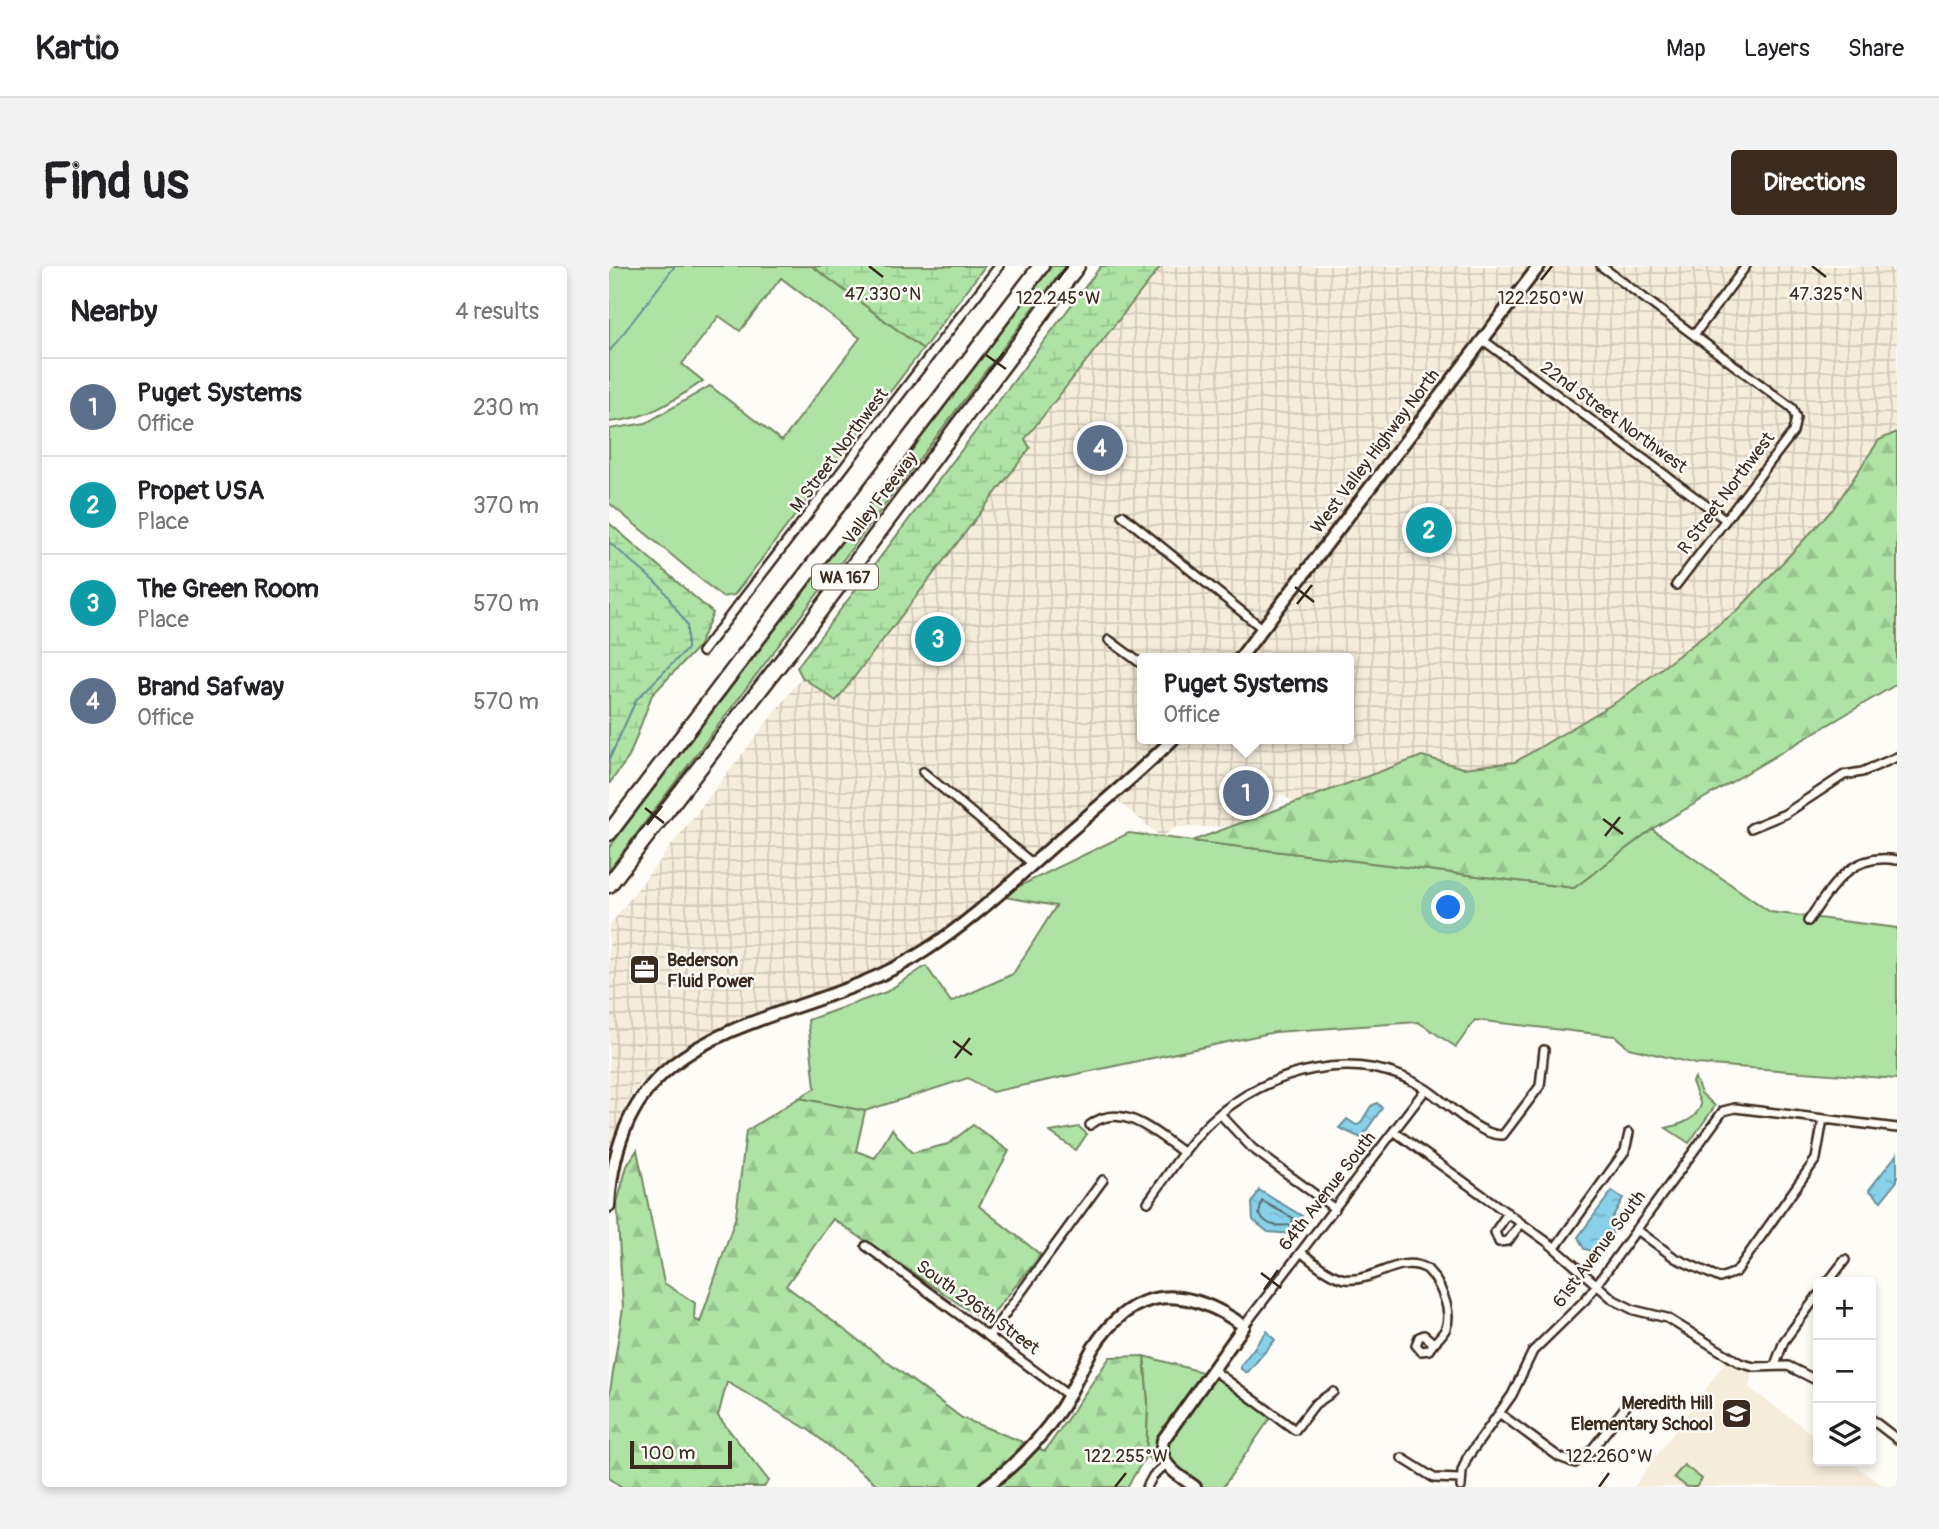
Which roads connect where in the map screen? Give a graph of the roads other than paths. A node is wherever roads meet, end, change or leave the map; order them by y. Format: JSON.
{"nodes":[{"id":1,"x":999,"y":266,"type":"edge"},
{"id":2,"x":1041,"y":266,"type":"edge"},
{"id":3,"x":1077,"y":266,"type":"edge"},
{"id":4,"x":1539,"y":266,"type":"edge"},
{"id":5,"x":1601,"y":266,"type":"edge"},
{"id":6,"x":1746,"y":266,"type":"edge"},
{"id":7,"x":1694,"y":335,"type":"junction"},
{"id":8,"x":1483,"y":340,"type":"junction"},
{"id":9,"x":1122,"y":515,"type":"dead end"},
{"id":10,"x":1726,"y":520,"type":"junction"},
{"id":11,"x":1676,"y":585,"type":"dead end"},
{"id":12,"x":1262,"y":628,"type":"junction"},
{"id":13,"x":1109,"y":640,"type":"dead end"},
{"id":14,"x":702,"y":652,"type":"dead end"},
{"id":15,"x":1244,"y":653,"type":"edge"},
{"id":16,"x":1137,"y":661,"type":"edge"},
{"id":17,"x":1167,"y":744,"type":"edge"},
{"id":18,"x":1895,"y":761,"type":"edge"},
{"id":19,"x":923,"y":772,"type":"dead end"},
{"id":20,"x":1751,"y":828,"type":"dead end"},
{"id":21,"x":609,"y":833,"type":"edge"},
{"id":22,"x":1897,"y":860,"type":"edge"},
{"id":23,"x":1033,"y":864,"type":"junction"},
{"id":24,"x":609,"y":885,"type":"edge"},
{"id":25,"x":1808,"y":921,"type":"dead end"},
{"id":26,"x":1544,"y":1050,"type":"dead end"},
{"id":27,"x":1426,"y":1089,"type":"junction"},
{"id":28,"x":1220,"y":1114,"type":"junction"},
{"id":29,"x":1823,"y":1119,"type":"junction"},
{"id":30,"x":1090,"y":1125,"type":"dead end"},
{"id":31,"x":1897,"y":1128,"type":"edge"},
{"id":32,"x":1395,"y":1132,"type":"junction"},
{"id":33,"x":1629,"y":1133,"type":"dead end"},
{"id":34,"x":1184,"y":1153,"type":"junction"},
{"id":35,"x":1103,"y":1180,"type":"dead end"},
{"id":36,"x":1148,"y":1202,"type":"dead end"},
{"id":37,"x":609,"y":1206,"type":"edge"},
{"id":38,"x":1335,"y":1209,"type":"junction"},
{"id":39,"x":1508,"y":1213,"type":"junction"},
{"id":40,"x":1521,"y":1223,"type":"junction"},
{"id":41,"x":1636,"y":1229,"type":"junction"},
{"id":42,"x":866,"y":1246,"type":"dead end"},
{"id":43,"x":1555,"y":1248,"type":"junction"},
{"id":44,"x":1301,"y":1253,"type":"junction"},
{"id":45,"x":1845,"y":1261,"type":"dead end"},
{"id":46,"x":1832,"y":1277,"type":"edge"},
{"id":47,"x":1596,"y":1286,"type":"junction"},
{"id":48,"x":1813,"y":1302,"type":"edge"},
{"id":49,"x":1244,"y":1326,"type":"junction"},
{"id":50,"x":989,"y":1336,"type":"junction"},
{"id":51,"x":1432,"y":1342,"type":"dead end"},
{"id":52,"x":1775,"y":1365,"type":"junction"},
{"id":53,"x":1212,"y":1370,"type":"junction"},
{"id":54,"x":1813,"y":1378,"type":"edge"},
{"id":55,"x":1333,"y":1392,"type":"dead end"},
{"id":56,"x":1069,"y":1396,"type":"junction"},
{"id":57,"x":1627,"y":1405,"type":"dead end"},
{"id":58,"x":1499,"y":1413,"type":"junction"},
{"id":59,"x":1876,"y":1423,"type":"edge"},
{"id":60,"x":1897,"y":1439,"type":"edge"},
{"id":61,"x":1402,"y":1458,"type":"dead end"},
{"id":62,"x":1166,"y":1464,"type":"junction"},
{"id":63,"x":1461,"y":1483,"type":"edge"},
{"id":64,"x":985,"y":1487,"type":"edge"},
{"id":65,"x":1147,"y":1487,"type":"edge"},
{"id":66,"x":1195,"y":1487,"type":"edge"}],
"edges":[{"from":1,"to":14,"type":"street","name":"M Street Northwest"},
{"from":2,"to":21,"type":"highway","name":"Valley Freeway","number":"WA 167"},
{"from":3,"to":24,"type":"highway","name":"Valley Freeway","number":"WA 167"},
{"from":4,"to":8,"type":"main road","name":"West Valley Highway North"},
{"from":5,"to":7,"type":"street"},
{"from":6,"to":7,"type":"street"},
{"from":7,"to":10,"type":"street","name":"R Street Northwest"},
{"from":8,"to":10,"type":"street","name":"22nd Street Northwest"},
{"from":8,"to":12,"type":"main road","name":"West Valley Highway North"},
{"from":9,"to":12,"type":"street"},
{"from":10,"to":11,"type":"street","name":"R Street Northwest"},
{"from":12,"to":15,"type":"main road","name":"West Valley Highway North"},
{"from":13,"to":16,"type":"street"},
{"from":17,"to":23,"type":"main road"},
{"from":18,"to":20,"type":"street"},
{"from":19,"to":23,"type":"street"},
{"from":22,"to":25,"type":"street"},
{"from":23,"to":37,"type":"main road"},
{"from":26,"to":27,"type":"street"},
{"from":27,"to":28,"type":"street"},
{"from":27,"to":32,"type":"street","name":"64th Avenue South"},
{"from":28,"to":34,"type":"street"},
{"from":28,"to":38,"type":"street"},
{"from":29,"to":31,"type":"street"},
{"from":29,"to":41,"type":"street","name":"61st Avenue South"},
{"from":29,"to":41,"type":"street"},
{"from":30,"to":34,"type":"street"},
{"from":32,"to":38,"type":"street","name":"64th Avenue South"},
{"from":32,"to":39,"type":"street"},
{"from":33,"to":43,"type":"street"},
{"from":34,"to":36,"type":"street"},
{"from":35,"to":50,"type":"street"},
{"from":38,"to":44,"type":"street","name":"64th Avenue South"},
{"from":39,"to":40,"type":"street"},
{"from":39,"to":40,"type":"street"},
{"from":40,"to":43,"type":"street"},
{"from":41,"to":47,"type":"street","name":"61st Avenue South"},
{"from":42,"to":50,"type":"street","name":"South 296th Street"},
{"from":43,"to":47,"type":"street"},
{"from":44,"to":49,"type":"street","name":"64th Avenue South"},
{"from":44,"to":51,"type":"street"},
{"from":45,"to":46,"type":"street"},
{"from":47,"to":52,"type":"street"},
{"from":47,"to":58,"type":"street","name":"61st Avenue South"},
{"from":48,"to":52,"type":"street"},
{"from":49,"to":53,"type":"main road","name":"64th Avenue South"},
{"from":49,"to":56,"type":"main road"},
{"from":50,"to":56,"type":"street","name":"South 296th Street"},
{"from":52,"to":54,"type":"street"},
{"from":53,"to":55,"type":"street"},
{"from":53,"to":62,"type":"main road","name":"64th Avenue South"},
{"from":56,"to":64,"type":"main road"},
{"from":57,"to":58,"type":"street"},
{"from":58,"to":63,"type":"street","name":"61st Avenue South"},
{"from":59,"to":60,"type":"street"},
{"from":61,"to":63,"type":"street"},
{"from":62,"to":65,"type":"street"},
{"from":62,"to":66,"type":"main road"}]}
